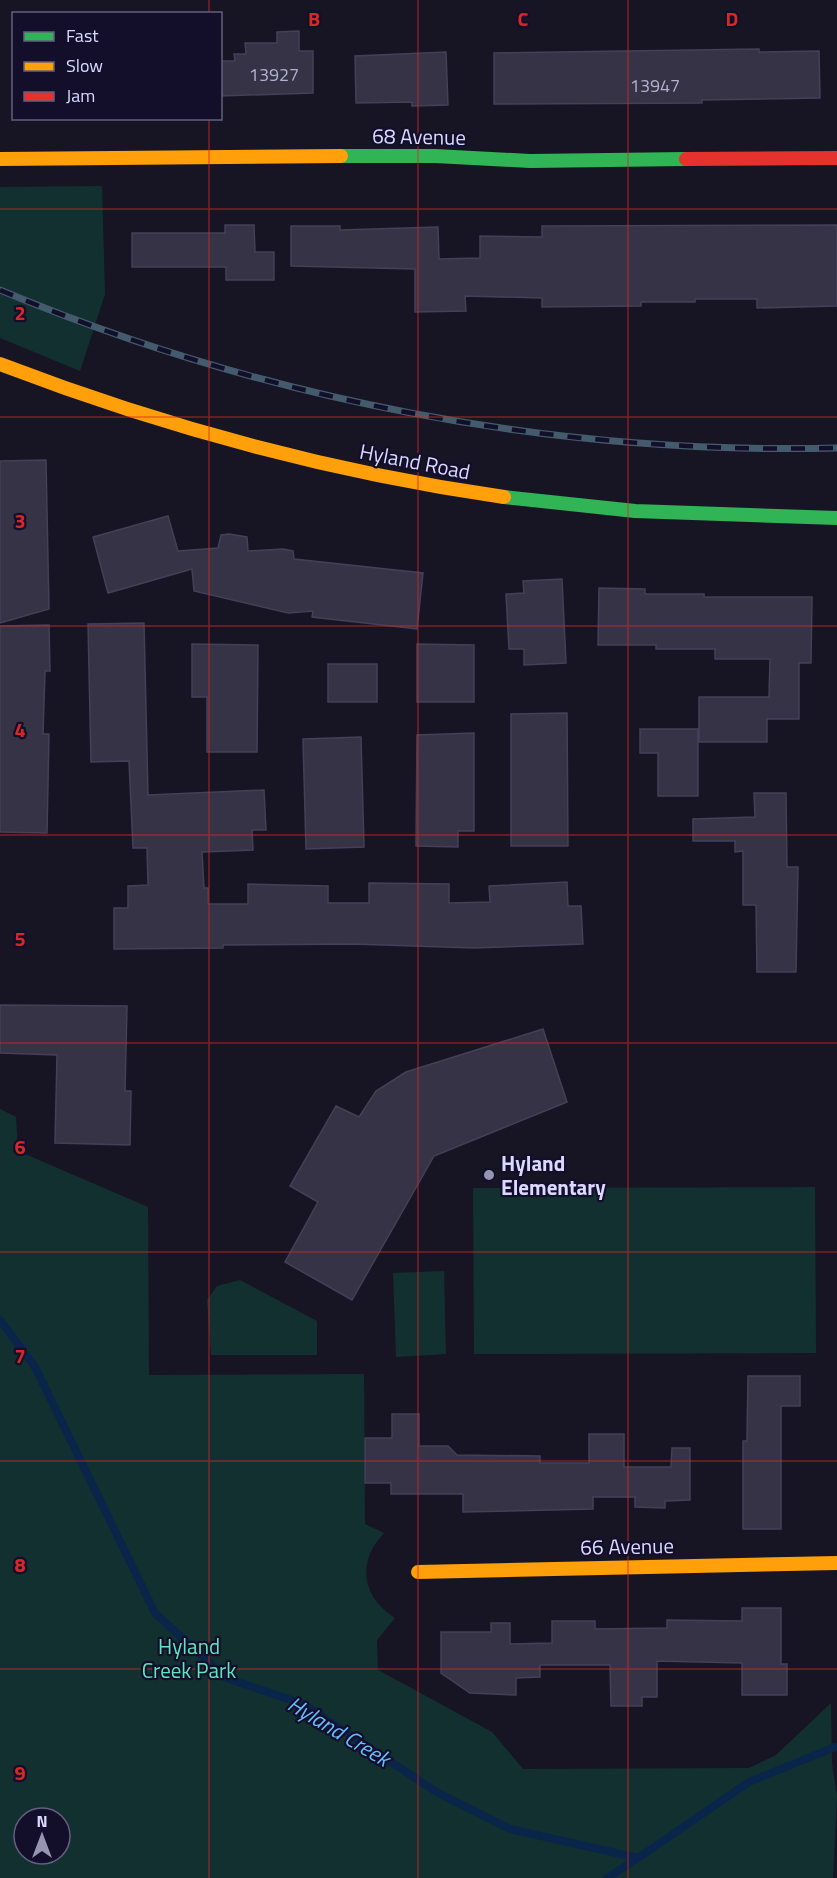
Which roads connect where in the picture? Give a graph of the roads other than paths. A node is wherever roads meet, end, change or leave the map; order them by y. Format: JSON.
{"nodes":[{"id":1,"x":837,"y":158,"type":"edge"},
{"id":2,"x":0,"y":159,"type":"edge"},
{"id":3,"x":0,"y":364,"type":"edge"},
{"id":4,"x":837,"y":518,"type":"edge"},
{"id":5,"x":837,"y":1563,"type":"edge"},
{"id":6,"x":418,"y":1572,"type":"dead end"}],
"edges":[{"from":1,"to":2,"type":"street","name":"68 Avenue"},
{"from":3,"to":4,"type":"street","name":"Hyland Road"},
{"from":5,"to":6,"type":"street","name":"66 Avenue"}]}
